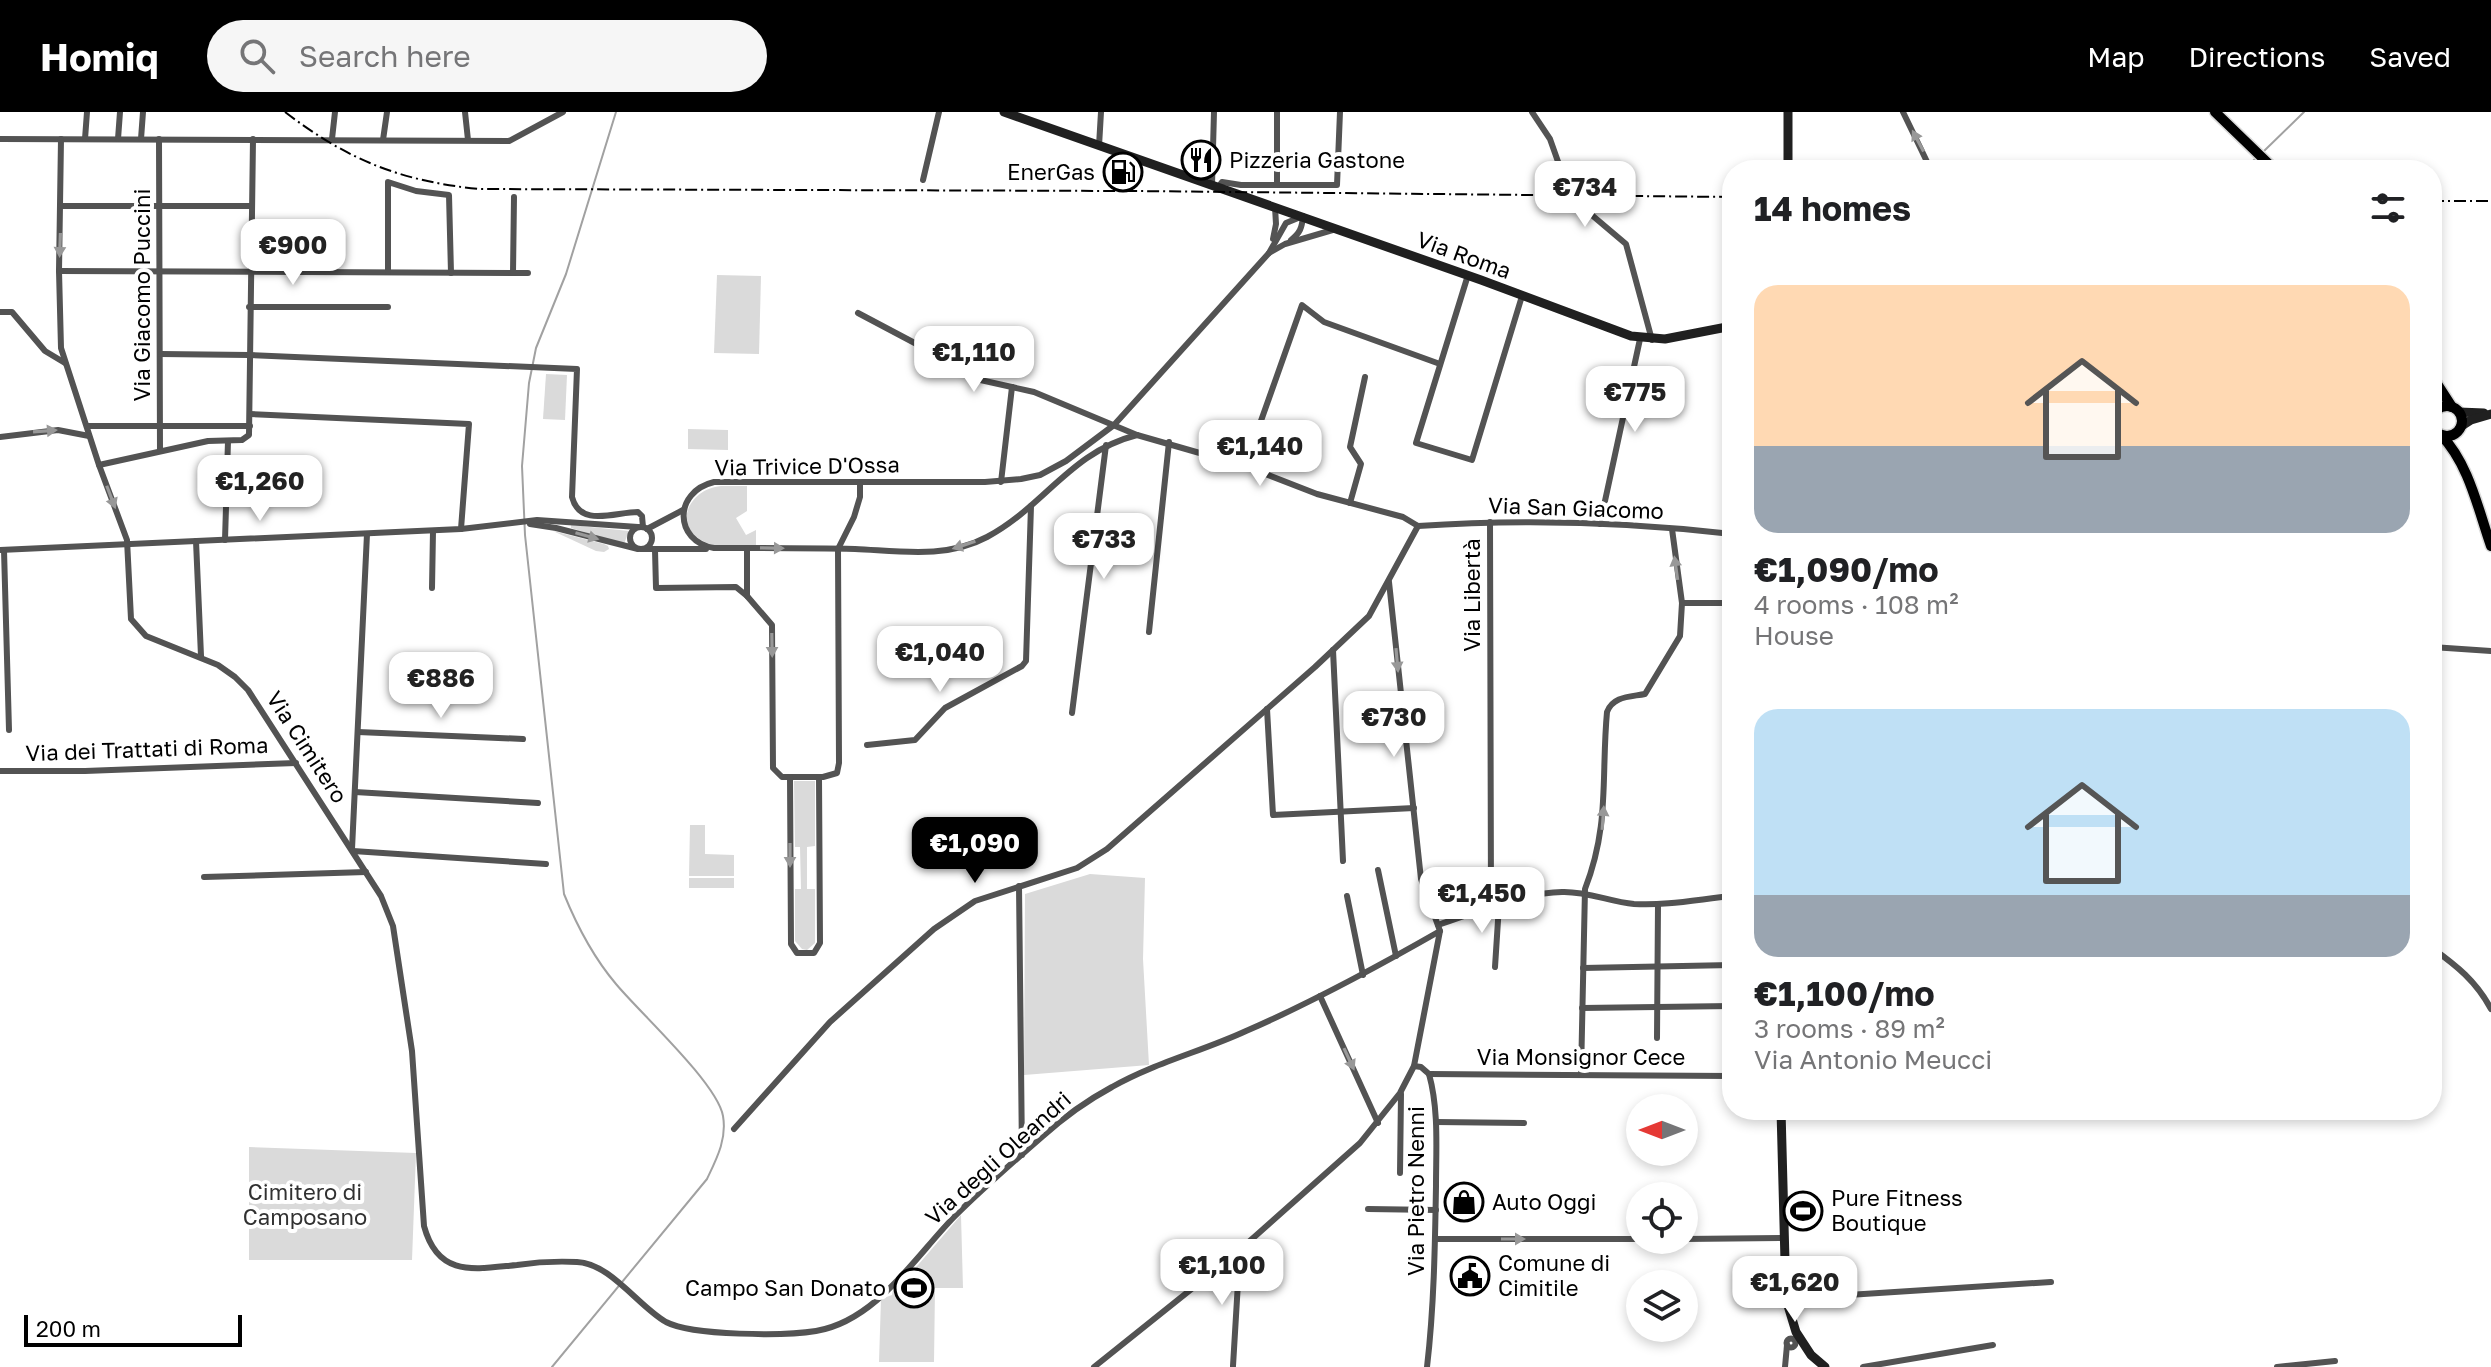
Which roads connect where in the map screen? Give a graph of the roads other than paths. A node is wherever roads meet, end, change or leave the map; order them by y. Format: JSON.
{"nodes":[{"id":1,"x":87,"y":112,"type":"edge"},
{"id":2,"x":120,"y":112,"type":"edge"},
{"id":3,"x":143,"y":112,"type":"edge"},
{"id":4,"x":335,"y":112,"type":"edge"},
{"id":5,"x":387,"y":112,"type":"edge"},
{"id":6,"x":465,"y":112,"type":"edge"},
{"id":7,"x":563,"y":112,"type":"edge"},
{"id":8,"x":939,"y":112,"type":"edge"},
{"id":9,"x":1004,"y":112,"type":"edge"},
{"id":10,"x":1101,"y":112,"type":"edge"},
{"id":11,"x":1214,"y":112,"type":"edge"},
{"id":12,"x":1277,"y":112,"type":"edge"},
{"id":13,"x":1340,"y":112,"type":"edge"},
{"id":14,"x":1532,"y":112,"type":"edge"},
{"id":15,"x":1788,"y":112,"type":"edge"},
{"id":16,"x":1903,"y":112,"type":"edge"},
{"id":17,"x":2215,"y":112,"type":"edge"},
{"id":18,"x":0,"y":139,"type":"edge"},
{"id":19,"x":61,"y":139,"type":"junction"},
{"id":20,"x":85,"y":139,"type":"junction"},
{"id":21,"x":118,"y":139,"type":"junction"},
{"id":22,"x":141,"y":139,"type":"junction"},
{"id":23,"x":159,"y":139,"type":"junction"},
{"id":24,"x":253,"y":139,"type":"junction"},
{"id":25,"x":332,"y":139,"type":"junction"},
{"id":26,"x":383,"y":140,"type":"junction"},
{"id":27,"x":468,"y":140,"type":"junction"},
{"id":28,"x":1099,"y":146,"type":"junction"},
{"id":29,"x":1788,"y":160,"type":"edge"},
{"id":30,"x":1926,"y":160,"type":"edge"},
{"id":31,"x":2265,"y":160,"type":"edge"},
{"id":32,"x":923,"y":180,"type":"dead end"},
{"id":33,"x":1277,"y":185,"type":"junction"},
{"id":34,"x":1215,"y":186,"type":"junction"},
{"id":35,"x":514,"y":197,"type":"dead end"},
{"id":36,"x":61,"y":206,"type":"junction"},
{"id":37,"x":160,"y":206,"type":"junction"},
{"id":38,"x":251,"y":206,"type":"junction"},
{"id":39,"x":1275,"y":207,"type":"junction"},
{"id":40,"x":1303,"y":216,"type":"junction"},
{"id":41,"x":1336,"y":229,"type":"junction"},
{"id":42,"x":1272,"y":243,"type":"junction"},
{"id":43,"x":1285,"y":244,"type":"junction"},
{"id":44,"x":1269,"y":253,"type":"junction"},
{"id":45,"x":59,"y":271,"type":"junction"},
{"id":46,"x":160,"y":271,"type":"junction"},
{"id":47,"x":250,"y":272,"type":"junction"},
{"id":48,"x":388,"y":272,"type":"junction"},
{"id":49,"x":451,"y":273,"type":"junction"},
{"id":50,"x":513,"y":273,"type":"junction"},
{"id":51,"x":528,"y":273,"type":"dead end"},
{"id":52,"x":1468,"y":275,"type":"junction"},
{"id":53,"x":1522,"y":296,"type":"junction"},
{"id":54,"x":249,"y":307,"type":"junction"},
{"id":55,"x":388,"y":307,"type":"dead end"},
{"id":56,"x":0,"y":312,"type":"edge"},
{"id":57,"x":858,"y":313,"type":"dead end"},
{"id":58,"x":1722,"y":328,"type":"edge"},
{"id":59,"x":1640,"y":339,"type":"junction"},
{"id":60,"x":1652,"y":340,"type":"junction"},
{"id":61,"x":161,"y":354,"type":"junction"},
{"id":62,"x":249,"y":355,"type":"junction"},
{"id":63,"x":65,"y":363,"type":"junction"},
{"id":64,"x":1440,"y":364,"type":"junction"},
{"id":65,"x":1365,"y":377,"type":"dead end"},
{"id":66,"x":1012,"y":387,"type":"junction"},
{"id":67,"x":2442,"y":391,"type":"edge"},
{"id":68,"x":2442,"y":407,"type":"edge"},
{"id":69,"x":2456,"y":410,"type":"junction"},
{"id":70,"x":250,"y":414,"type":"junction"},
{"id":71,"x":2491,"y":414,"type":"edge"},
{"id":72,"x":1114,"y":425,"type":"junction"},
{"id":73,"x":87,"y":426,"type":"junction"},
{"id":74,"x":250,"y":426,"type":"junction"},
{"id":75,"x":160,"y":427,"type":"junction"},
{"id":76,"x":2460,"y":429,"type":"junction"},
{"id":77,"x":2442,"y":432,"type":"edge"},
{"id":78,"x":1137,"y":435,"type":"junction"},
{"id":79,"x":89,"y":436,"type":"junction"},
{"id":80,"x":2442,"y":436,"type":"edge"},
{"id":81,"x":0,"y":437,"type":"edge"},
{"id":82,"x":228,"y":441,"type":"junction"},
{"id":83,"x":1169,"y":442,"type":"junction"},
{"id":84,"x":1106,"y":445,"type":"junction"},
{"id":85,"x":160,"y":451,"type":"junction"},
{"id":86,"x":99,"y":465,"type":"junction"},
{"id":87,"x":1245,"y":466,"type":"junction"},
{"id":88,"x":2464,"y":469,"type":"junction"},
{"id":89,"x":1001,"y":482,"type":"junction"},
{"id":90,"x":860,"y":484,"type":"junction"},
{"id":91,"x":1350,"y":503,"type":"junction"},
{"id":92,"x":1031,"y":506,"type":"junction"},
{"id":93,"x":683,"y":510,"type":"junction"},
{"id":94,"x":537,"y":522,"type":"junction"},
{"id":95,"x":1490,"y":522,"type":"junction"},
{"id":96,"x":1600,"y":524,"type":"junction"},
{"id":97,"x":1418,"y":526,"type":"junction"},
{"id":98,"x":643,"y":528,"type":"junction"},
{"id":99,"x":461,"y":529,"type":"junction"},
{"id":100,"x":1672,"y":529,"type":"junction"},
{"id":101,"x":433,"y":531,"type":"junction"},
{"id":102,"x":1722,"y":533,"type":"edge"},
{"id":103,"x":367,"y":534,"type":"junction"},
{"id":104,"x":225,"y":540,"type":"junction"},
{"id":105,"x":196,"y":541,"type":"junction"},
{"id":106,"x":127,"y":545,"type":"junction"},
{"id":107,"x":2491,"y":546,"type":"edge"},
{"id":108,"x":714,"y":548,"type":"junction"},
{"id":109,"x":747,"y":548,"type":"junction"},
{"id":110,"x":640,"y":549,"type":"junction"},
{"id":111,"x":838,"y":549,"type":"junction"},
{"id":112,"x":2,"y":550,"type":"edge"},
{"id":113,"x":655,"y":550,"type":"junction"},
{"id":114,"x":1389,"y":582,"type":"junction"},
{"id":115,"x":432,"y":588,"type":"dead end"},
{"id":116,"x":747,"y":596,"type":"junction"},
{"id":117,"x":1682,"y":603,"type":"junction"},
{"id":118,"x":1722,"y":603,"type":"edge"},
{"id":119,"x":1149,"y":632,"type":"dead end"},
{"id":120,"x":2442,"y":648,"type":"edge"},
{"id":121,"x":1333,"y":650,"type":"junction"},
{"id":122,"x":2491,"y":651,"type":"edge"},
{"id":123,"x":201,"y":656,"type":"junction"},
{"id":124,"x":4,"y":678,"type":"edge"},
{"id":125,"x":1267,"y":709,"type":"junction"},
{"id":126,"x":1072,"y":713,"type":"dead end"},
{"id":127,"x":9,"y":730,"type":"dead end"},
{"id":128,"x":358,"y":732,"type":"junction"},
{"id":129,"x":523,"y":739,"type":"dead end"},
{"id":130,"x":867,"y":745,"type":"dead end"},
{"id":131,"x":296,"y":763,"type":"junction"},
{"id":132,"x":0,"y":771,"type":"edge"},
{"id":133,"x":790,"y":777,"type":"junction"},
{"id":134,"x":819,"y":777,"type":"junction"},
{"id":135,"x":355,"y":792,"type":"junction"},
{"id":136,"x":538,"y":803,"type":"dead end"},
{"id":137,"x":1414,"y":808,"type":"junction"},
{"id":138,"x":1341,"y":810,"type":"junction"},
{"id":139,"x":353,"y":850,"type":"junction"},
{"id":140,"x":1343,"y":861,"type":"dead end"},
{"id":141,"x":546,"y":864,"type":"dead end"},
{"id":142,"x":1378,"y":870,"type":"dead end"},
{"id":143,"x":366,"y":872,"type":"junction"},
{"id":144,"x":204,"y":877,"type":"dead end"},
{"id":145,"x":1019,"y":886,"type":"junction"},
{"id":146,"x":1584,"y":893,"type":"junction"},
{"id":147,"x":1347,"y":896,"type":"dead end"},
{"id":148,"x":1722,"y":897,"type":"edge"},
{"id":149,"x":1658,"y":905,"type":"junction"},
{"id":150,"x":1495,"y":906,"type":"junction"},
{"id":151,"x":1439,"y":928,"type":"junction"},
{"id":152,"x":2442,"y":955,"type":"edge"},
{"id":153,"x":1396,"y":956,"type":"junction"},
{"id":154,"x":1722,"y":965,"type":"edge"},
{"id":155,"x":1495,"y":967,"type":"dead end"},
{"id":156,"x":1657,"y":967,"type":"junction"},
{"id":157,"x":1583,"y":968,"type":"junction"},
{"id":158,"x":1363,"y":975,"type":"junction"},
{"id":159,"x":1320,"y":996,"type":"junction"},
{"id":160,"x":1722,"y":1006,"type":"edge"},
{"id":161,"x":1657,"y":1007,"type":"junction"},
{"id":162,"x":1582,"y":1008,"type":"junction"},
{"id":163,"x":2491,"y":1009,"type":"edge"},
{"id":164,"x":1657,"y":1038,"type":"dead end"},
{"id":165,"x":1414,"y":1066,"type":"junction"},
{"id":166,"x":1429,"y":1074,"type":"junction"},
{"id":167,"x":1581,"y":1075,"type":"junction"},
{"id":168,"x":1722,"y":1076,"type":"edge"},
{"id":169,"x":1401,"y":1090,"type":"junction"},
{"id":170,"x":1781,"y":1120,"type":"edge"},
{"id":171,"x":1436,"y":1122,"type":"junction"},
{"id":172,"x":1378,"y":1123,"type":"junction"},
{"id":173,"x":1524,"y":1123,"type":"dead end"},
{"id":174,"x":734,"y":1129,"type":"dead end"},
{"id":175,"x":1022,"y":1155,"type":"junction"},
{"id":176,"x":1400,"y":1173,"type":"dead end"},
{"id":177,"x":1368,"y":1209,"type":"dead end"},
{"id":178,"x":1436,"y":1210,"type":"junction"},
{"id":179,"x":1784,"y":1238,"type":"junction"},
{"id":180,"x":1435,"y":1239,"type":"junction"},
{"id":181,"x":1626,"y":1239,"type":"edge"},
{"id":182,"x":1698,"y":1239,"type":"edge"},
{"id":183,"x":1240,"y":1249,"type":"junction"},
{"id":184,"x":610,"y":1275,"type":"joint"},
{"id":185,"x":2051,"y":1282,"type":"dead end"},
{"id":186,"x":1786,"y":1299,"type":"junction"},
{"id":187,"x":1792,"y":1323,"type":"junction"},
{"id":188,"x":1789,"y":1344,"type":"junction"},
{"id":189,"x":1993,"y":1345,"type":"dead end"},
{"id":190,"x":1807,"y":1350,"type":"junction"},
{"id":191,"x":2335,"y":1361,"type":"dead end"},
{"id":192,"x":1233,"y":1366,"type":"edge"},
{"id":193,"x":1094,"y":1367,"type":"edge"},
{"id":194,"x":1427,"y":1367,"type":"edge"},
{"id":195,"x":1785,"y":1367,"type":"edge"},
{"id":196,"x":1825,"y":1367,"type":"edge"},
{"id":197,"x":1863,"y":1367,"type":"edge"},
{"id":198,"x":2277,"y":1367,"type":"edge"}],
"edges":[{"from":1,"to":20,"type":"street"},
{"from":2,"to":21,"type":"street"},
{"from":3,"to":22,"type":"street"},
{"from":4,"to":25,"type":"street"},
{"from":5,"to":26,"type":"street"},
{"from":6,"to":27,"type":"street"},
{"from":7,"to":27,"type":"street"},
{"from":8,"to":32,"type":"street"},
{"from":9,"to":28,"type":"street","name":"Via Roma"},
{"from":10,"to":28,"type":"street"},
{"from":11,"to":34,"type":"street"},
{"from":12,"to":33,"type":"street"},
{"from":13,"to":33,"type":"street"},
{"from":14,"to":60,"type":"street"},
{"from":15,"to":29,"type":"street"},
{"from":30,"to":16,"type":"street","one_way":true},
{"from":17,"to":31,"type":"main road"},
{"from":18,"to":19,"type":"street"},
{"from":19,"to":20,"type":"street"},
{"from":19,"to":36,"type":"street","name":"Via Cimitero"},
{"from":20,"to":21,"type":"street"},
{"from":21,"to":22,"type":"street"},
{"from":22,"to":23,"type":"street"},
{"from":23,"to":24,"type":"street"},
{"from":23,"to":37,"type":"street","name":"Via Giacomo Puccini"},
{"from":24,"to":25,"type":"street"},
{"from":24,"to":38,"type":"street"},
{"from":25,"to":26,"type":"street"},
{"from":26,"to":27,"type":"street"},
{"from":28,"to":34,"type":"street","name":"Via Roma"},
{"from":33,"to":34,"type":"street"},
{"from":34,"to":39,"type":"street","name":"Via Roma"},
{"from":35,"to":50,"type":"street"},
{"from":36,"to":37,"type":"street"},
{"from":36,"to":45,"type":"street","name":"Via Cimitero","one_way":true},
{"from":37,"to":38,"type":"street"},
{"from":37,"to":46,"type":"street","name":"Via Giacomo Puccini"},
{"from":38,"to":47,"type":"street"},
{"from":39,"to":40,"type":"street","name":"Via Roma"},
{"from":39,"to":42,"type":"street","name":"Via Trivice D'Ossa"},
{"from":40,"to":41,"type":"street","name":"Via Roma"},
{"from":40,"to":42,"type":"street"},
{"from":40,"to":43,"type":"street","name":"Via Trivice D'Ossa"},
{"from":41,"to":43,"type":"street","name":"Via Trivice D'Ossa"},
{"from":41,"to":52,"type":"street","name":"Via Roma"},
{"from":42,"to":44,"type":"street","name":"Via Trivice D'Ossa"},
{"from":43,"to":44,"type":"street","name":"Via Trivice D'Ossa"},
{"from":44,"to":72,"type":"street","name":"Via Trivice D'Ossa"},
{"from":45,"to":46,"type":"street"},
{"from":45,"to":63,"type":"street","name":"Via Cimitero"},
{"from":46,"to":47,"type":"street"},
{"from":46,"to":61,"type":"street","name":"Via Giacomo Puccini"},
{"from":47,"to":48,"type":"street"},
{"from":47,"to":54,"type":"street"},
{"from":48,"to":49,"type":"street"},
{"from":48,"to":49,"type":"street"},
{"from":49,"to":50,"type":"street"},
{"from":50,"to":51,"type":"street"},
{"from":52,"to":53,"type":"street","name":"Via Roma"},
{"from":52,"to":64,"type":"street"},
{"from":53,"to":59,"type":"street","name":"Via Roma"},
{"from":53,"to":64,"type":"street"},
{"from":54,"to":55,"type":"street"},
{"from":54,"to":62,"type":"street"},
{"from":56,"to":63,"type":"street"},
{"from":57,"to":66,"type":"street"},
{"from":58,"to":60,"type":"street","name":"Via Roma"},
{"from":59,"to":60,"type":"street","name":"Via Roma"},
{"from":59,"to":96,"type":"street"},
{"from":61,"to":62,"type":"street"},
{"from":61,"to":75,"type":"street","name":"Via Giacomo Puccini"},
{"from":62,"to":70,"type":"street"},
{"from":62,"to":98,"type":"street"},
{"from":63,"to":73,"type":"street","name":"Via Cimitero"},
{"from":64,"to":87,"type":"street"},
{"from":65,"to":91,"type":"street"},
{"from":66,"to":72,"type":"street"},
{"from":66,"to":89,"type":"street"},
{"from":67,"to":69,"type":"main road"},
{"from":68,"to":69,"type":"main road"},
{"from":69,"to":71,"type":"street"},
{"from":69,"to":76,"type":"main road"},
{"from":70,"to":74,"type":"street"},
{"from":70,"to":99,"type":"street"},
{"from":71,"to":76,"type":"street"},
{"from":72,"to":78,"type":"street"},
{"from":72,"to":89,"type":"street","name":"Via Trivice D'Ossa"},
{"from":73,"to":75,"type":"street"},
{"from":73,"to":79,"type":"street","name":"Via Cimitero"},
{"from":74,"to":75,"type":"street"},
{"from":74,"to":82,"type":"street"},
{"from":75,"to":85,"type":"street","name":"Via Giacomo Puccini"},
{"from":76,"to":77,"type":"main road"},
{"from":76,"to":88,"type":"main road"},
{"from":78,"to":83,"type":"street"},
{"from":78,"to":84,"type":"street"},
{"from":81,"to":79,"type":"street","one_way":true},
{"from":79,"to":86,"type":"street","name":"Via Cimitero"},
{"from":80,"to":88,"type":"main road"},
{"from":82,"to":85,"type":"street"},
{"from":82,"to":104,"type":"street"},
{"from":83,"to":87,"type":"street"},
{"from":83,"to":119,"type":"street"},
{"from":84,"to":92,"type":"street"},
{"from":84,"to":126,"type":"street"},
{"from":85,"to":86,"type":"street"},
{"from":86,"to":106,"type":"street","name":"Via Cimitero","one_way":true},
{"from":87,"to":91,"type":"street"},
{"from":88,"to":107,"type":"main road"},
{"from":89,"to":90,"type":"street","name":"Via Trivice D'Ossa"},
{"from":90,"to":93,"type":"street","name":"Via Trivice D'Ossa"},
{"from":90,"to":111,"type":"street"},
{"from":91,"to":97,"type":"street"},
{"from":92,"to":111,"type":"street","one_way":true},
{"from":92,"to":130,"type":"street"},
{"from":93,"to":98,"type":"street","name":"Via Trivice D'Ossa"},
{"from":93,"to":108,"type":"street"},
{"from":94,"to":98,"type":"street"},
{"from":94,"to":99,"type":"street"},
{"from":94,"to":110,"type":"street","one_way":true},
{"from":95,"to":96,"type":"street","name":"Via San Giacomo"},
{"from":95,"to":97,"type":"street","name":"Via San Giacomo"},
{"from":95,"to":150,"type":"street","name":"Via Libertà"},
{"from":96,"to":100,"type":"street","name":"Via San Giacomo"},
{"from":97,"to":114,"type":"street"},
{"from":98,"to":110,"type":"street"},
{"from":98,"to":110,"type":"street"},
{"from":99,"to":101,"type":"street"},
{"from":100,"to":102,"type":"street","name":"Via San Giacomo"},
{"from":117,"to":100,"type":"street","one_way":true},
{"from":101,"to":103,"type":"street"},
{"from":101,"to":115,"type":"street"},
{"from":103,"to":104,"type":"street"},
{"from":103,"to":128,"type":"street"},
{"from":104,"to":105,"type":"street"},
{"from":105,"to":106,"type":"street"},
{"from":105,"to":123,"type":"street"},
{"from":106,"to":112,"type":"street"},
{"from":106,"to":123,"type":"street","name":"Via Cimitero"},
{"from":108,"to":109,"type":"street"},
{"from":108,"to":113,"type":"street"},
{"from":109,"to":111,"type":"street","one_way":true},
{"from":109,"to":116,"type":"street"},
{"from":110,"to":113,"type":"street"},
{"from":111,"to":134,"type":"street"},
{"from":112,"to":124,"type":"street"},
{"from":113,"to":116,"type":"street"},
{"from":114,"to":121,"type":"street"},
{"from":114,"to":137,"type":"street","one_way":true},
{"from":116,"to":133,"type":"street","one_way":true},
{"from":117,"to":118,"type":"street"},
{"from":146,"to":117,"type":"street","one_way":true},
{"from":120,"to":122,"type":"street"},
{"from":121,"to":125,"type":"street"},
{"from":121,"to":138,"type":"street"},
{"from":123,"to":131,"type":"street","name":"Via Cimitero"},
{"from":124,"to":127,"type":"street"},
{"from":125,"to":138,"type":"street"},
{"from":125,"to":145,"type":"street"},
{"from":128,"to":129,"type":"street"},
{"from":128,"to":135,"type":"street"},
{"from":131,"to":132,"type":"street","name":"Via dei Trattati di Roma"},
{"from":131,"to":139,"type":"street","name":"Via Cimitero"},
{"from":133,"to":134,"type":"street"},
{"from":133,"to":134,"type":"street","one_way":true},
{"from":135,"to":136,"type":"street"},
{"from":135,"to":139,"type":"street"},
{"from":137,"to":138,"type":"street"},
{"from":137,"to":151,"type":"street"},
{"from":138,"to":140,"type":"street"},
{"from":139,"to":141,"type":"street"},
{"from":139,"to":143,"type":"street","name":"Via Cimitero"},
{"from":142,"to":153,"type":"street"},
{"from":143,"to":144,"type":"street"},
{"from":143,"to":184,"type":"street","name":"Via Cimitero"},
{"from":145,"to":174,"type":"street"},
{"from":145,"to":175,"type":"street"},
{"from":146,"to":149,"type":"street","name":"Via degli Oleandri"},
{"from":146,"to":150,"type":"street","name":"Via degli Oleandri"},
{"from":146,"to":157,"type":"street"},
{"from":147,"to":158,"type":"street"},
{"from":148,"to":149,"type":"street","name":"Via degli Oleandri"},
{"from":149,"to":156,"type":"street"},
{"from":150,"to":151,"type":"street","name":"Via degli Oleandri"},
{"from":150,"to":155,"type":"street","name":"Via Libertà"},
{"from":151,"to":153,"type":"street","name":"Via degli Oleandri"},
{"from":151,"to":165,"type":"street"},
{"from":152,"to":163,"type":"street"},
{"from":153,"to":158,"type":"street","name":"Via degli Oleandri"},
{"from":154,"to":156,"type":"street"},
{"from":156,"to":157,"type":"street"},
{"from":156,"to":161,"type":"street"},
{"from":157,"to":162,"type":"street"},
{"from":158,"to":159,"type":"street","name":"Via degli Oleandri"},
{"from":159,"to":172,"type":"street","one_way":true},
{"from":159,"to":175,"type":"street","name":"Via degli Oleandri"},
{"from":160,"to":161,"type":"street"},
{"from":161,"to":162,"type":"street"},
{"from":161,"to":164,"type":"street"},
{"from":162,"to":167,"type":"street"},
{"from":165,"to":166,"type":"street","name":"Via Pietro Nenni"},
{"from":165,"to":169,"type":"street"},
{"from":166,"to":167,"type":"street","name":"Via Monsignor Cece"},
{"from":166,"to":171,"type":"street","name":"Via Pietro Nenni"},
{"from":167,"to":168,"type":"street","name":"Via Monsignor Cece"},
{"from":169,"to":172,"type":"street"},
{"from":169,"to":176,"type":"street"},
{"from":170,"to":179,"type":"street"},
{"from":171,"to":173,"type":"street"},
{"from":171,"to":178,"type":"street","name":"Via Pietro Nenni"},
{"from":172,"to":183,"type":"street"},
{"from":175,"to":184,"type":"street","name":"Via degli Oleandri"},
{"from":177,"to":178,"type":"street"},
{"from":178,"to":180,"type":"street","name":"Via Pietro Nenni"},
{"from":179,"to":182,"type":"street"},
{"from":179,"to":186,"type":"street"},
{"from":180,"to":181,"type":"street","one_way":true},
{"from":180,"to":194,"type":"street","name":"Via Pietro Nenni"},
{"from":183,"to":192,"type":"street"},
{"from":183,"to":193,"type":"street"},
{"from":185,"to":186,"type":"street"},
{"from":186,"to":187,"type":"street"},
{"from":187,"to":188,"type":"street"},
{"from":187,"to":190,"type":"street"},
{"from":188,"to":190,"type":"street"},
{"from":188,"to":195,"type":"street"},
{"from":189,"to":197,"type":"street"},
{"from":190,"to":196,"type":"street"},
{"from":191,"to":198,"type":"street"}]}
